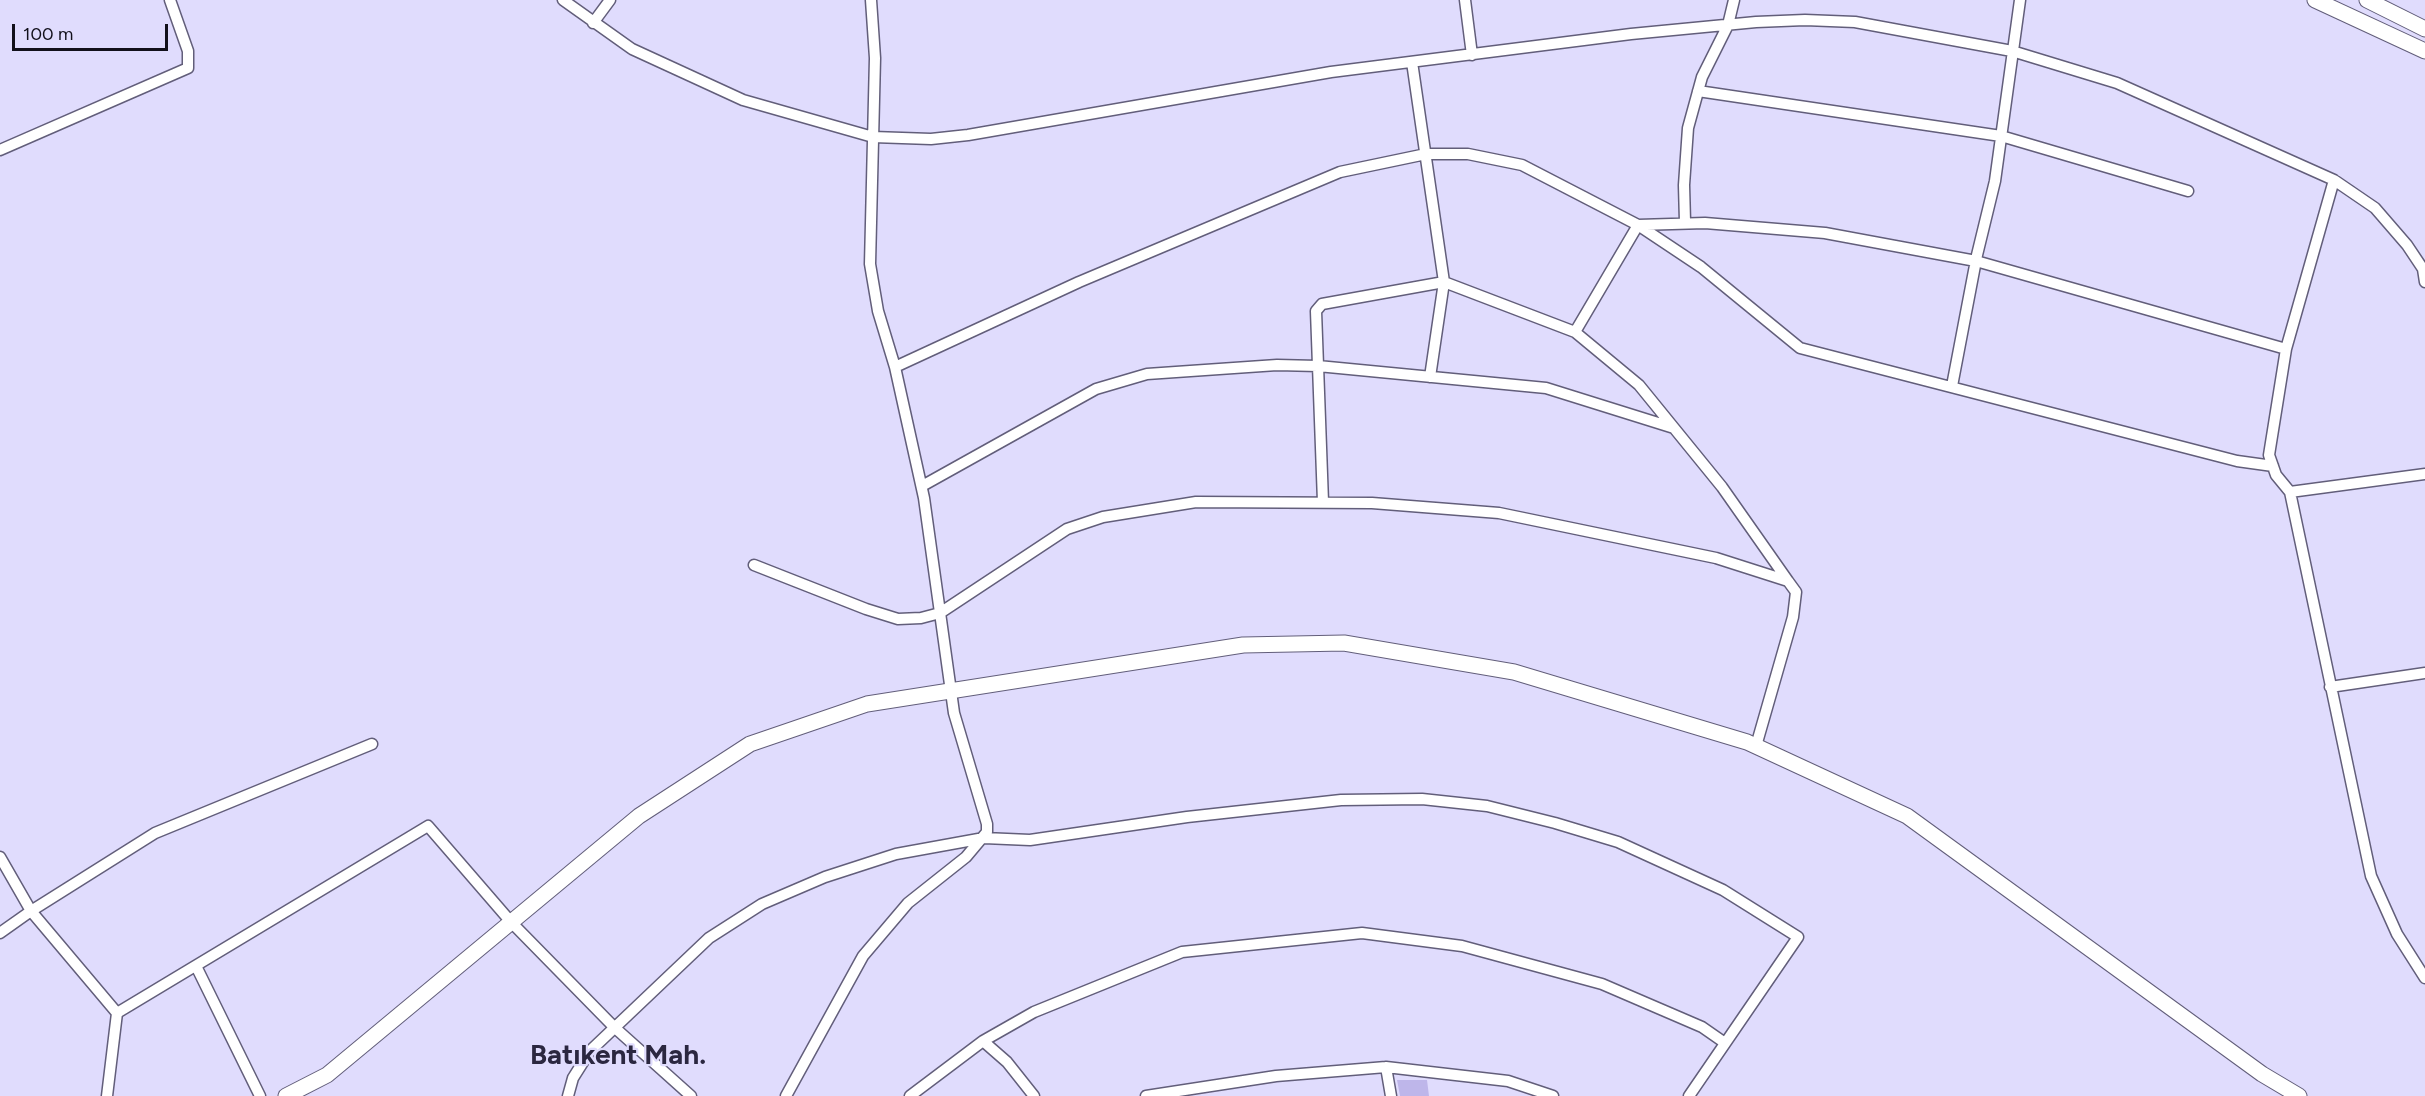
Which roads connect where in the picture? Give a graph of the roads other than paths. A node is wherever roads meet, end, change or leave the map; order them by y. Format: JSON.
{"nodes":[{"id":1,"x":170,"y":0,"type":"edge"},
{"id":2,"x":563,"y":0,"type":"edge"},
{"id":3,"x":610,"y":0,"type":"edge"},
{"id":4,"x":871,"y":0,"type":"edge"},
{"id":5,"x":1465,"y":0,"type":"edge"},
{"id":6,"x":1734,"y":0,"type":"edge"},
{"id":7,"x":2020,"y":0,"type":"edge"},
{"id":8,"x":2315,"y":0,"type":"edge"},
{"id":9,"x":2367,"y":0,"type":"edge"},
{"id":10,"x":593,"y":23,"type":"junction"},
{"id":11,"x":1728,"y":25,"type":"junction"},
{"id":12,"x":2425,"y":30,"type":"edge"},
{"id":13,"x":2012,"y":51,"type":"junction"},
{"id":14,"x":2425,"y":51,"type":"edge"},
{"id":15,"x":1472,"y":55,"type":"junction"},
{"id":16,"x":1412,"y":62,"type":"junction"},
{"id":17,"x":1698,"y":91,"type":"junction"},
{"id":18,"x":2001,"y":136,"type":"junction"},
{"id":19,"x":873,"y":137,"type":"junction"},
{"id":20,"x":0,"y":150,"type":"edge"},
{"id":21,"x":1426,"y":154,"type":"junction"},
{"id":22,"x":2334,"y":180,"type":"junction"},
{"id":23,"x":2188,"y":191,"type":"dead end"},
{"id":24,"x":1685,"y":222,"type":"junction"},
{"id":25,"x":1638,"y":225,"type":"junction"},
{"id":26,"x":1976,"y":261,"type":"junction"},
{"id":27,"x":1444,"y":282,"type":"junction"},
{"id":28,"x":2425,"y":282,"type":"edge"},
{"id":29,"x":1575,"y":332,"type":"junction"},
{"id":30,"x":2286,"y":349,"type":"junction"},
{"id":31,"x":1318,"y":366,"type":"junction"},
{"id":32,"x":895,"y":367,"type":"junction"},
{"id":33,"x":1430,"y":377,"type":"junction"},
{"id":34,"x":1952,"y":386,"type":"junction"},
{"id":35,"x":1674,"y":428,"type":"junction"},
{"id":36,"x":2273,"y":466,"type":"junction"},
{"id":37,"x":2425,"y":474,"type":"edge"},
{"id":38,"x":922,"y":486,"type":"junction"},
{"id":39,"x":2290,"y":492,"type":"junction"},
{"id":40,"x":1323,"y":502,"type":"junction"},
{"id":41,"x":754,"y":565,"type":"dead end"},
{"id":42,"x":1788,"y":581,"type":"junction"},
{"id":43,"x":940,"y":613,"type":"junction"},
{"id":44,"x":2425,"y":673,"type":"edge"},
{"id":45,"x":2331,"y":687,"type":"junction"},
{"id":46,"x":951,"y":691,"type":"junction"},
{"id":47,"x":372,"y":744,"type":"dead end"},
{"id":48,"x":1756,"y":746,"type":"junction"},
{"id":49,"x":984,"y":838,"type":"junction"},
{"id":50,"x":0,"y":857,"type":"edge"},
{"id":51,"x":31,"y":911,"type":"junction"},
{"id":52,"x":511,"y":922,"type":"junction"},
{"id":53,"x":0,"y":933,"type":"edge"},
{"id":54,"x":196,"y":966,"type":"junction"},
{"id":55,"x":2425,"y":978,"type":"edge"},
{"id":56,"x":117,"y":1013,"type":"junction"},
{"id":57,"x":614,"y":1027,"type":"junction"},
{"id":58,"x":983,"y":1041,"type":"junction"},
{"id":59,"x":1725,"y":1043,"type":"junction"},
{"id":60,"x":1386,"y":1067,"type":"junction"},
{"id":61,"x":107,"y":1096,"type":"edge"},
{"id":62,"x":260,"y":1096,"type":"edge"},
{"id":63,"x":286,"y":1096,"type":"edge"},
{"id":64,"x":568,"y":1096,"type":"edge"},
{"id":65,"x":691,"y":1096,"type":"edge"},
{"id":66,"x":786,"y":1096,"type":"edge"},
{"id":67,"x":910,"y":1096,"type":"edge"},
{"id":68,"x":1034,"y":1096,"type":"edge"},
{"id":69,"x":1146,"y":1096,"type":"edge"},
{"id":70,"x":1391,"y":1096,"type":"edge"},
{"id":71,"x":1553,"y":1096,"type":"edge"},
{"id":72,"x":1689,"y":1096,"type":"edge"},
{"id":73,"x":2299,"y":1096,"type":"edge"}],
"edges":[{"from":1,"to":20,"type":"street"},
{"from":2,"to":10,"type":"street"},
{"from":3,"to":10,"type":"street"},
{"from":4,"to":19,"type":"street"},
{"from":5,"to":15,"type":"street"},
{"from":6,"to":11,"type":"street"},
{"from":7,"to":13,"type":"street"},
{"from":8,"to":14,"type":"street"},
{"from":9,"to":12,"type":"street"},
{"from":10,"to":19,"type":"street"},
{"from":11,"to":13,"type":"street"},
{"from":11,"to":15,"type":"street"},
{"from":11,"to":17,"type":"street"},
{"from":13,"to":18,"type":"street"},
{"from":13,"to":22,"type":"street"},
{"from":15,"to":16,"type":"street"},
{"from":16,"to":19,"type":"street"},
{"from":16,"to":21,"type":"street"},
{"from":17,"to":18,"type":"street"},
{"from":17,"to":24,"type":"street"},
{"from":18,"to":23,"type":"street"},
{"from":18,"to":26,"type":"street"},
{"from":19,"to":32,"type":"street"},
{"from":21,"to":25,"type":"street"},
{"from":21,"to":27,"type":"street"},
{"from":21,"to":32,"type":"street"},
{"from":22,"to":28,"type":"street"},
{"from":22,"to":30,"type":"street"},
{"from":24,"to":25,"type":"street"},
{"from":24,"to":26,"type":"street"},
{"from":25,"to":29,"type":"street"},
{"from":25,"to":34,"type":"street"},
{"from":26,"to":30,"type":"street"},
{"from":26,"to":34,"type":"street"},
{"from":27,"to":29,"type":"street"},
{"from":27,"to":31,"type":"street"},
{"from":27,"to":33,"type":"street"},
{"from":29,"to":35,"type":"street"},
{"from":30,"to":36,"type":"street"},
{"from":31,"to":33,"type":"street"},
{"from":31,"to":38,"type":"street"},
{"from":31,"to":40,"type":"street"},
{"from":32,"to":38,"type":"street"},
{"from":33,"to":35,"type":"street"},
{"from":34,"to":36,"type":"street"},
{"from":35,"to":42,"type":"street"},
{"from":36,"to":39,"type":"street"},
{"from":37,"to":39,"type":"street"},
{"from":38,"to":43,"type":"street"},
{"from":39,"to":45,"type":"street"},
{"from":40,"to":42,"type":"street"},
{"from":40,"to":43,"type":"street"},
{"from":41,"to":43,"type":"street"},
{"from":42,"to":48,"type":"street"},
{"from":43,"to":46,"type":"street"},
{"from":44,"to":45,"type":"street"},
{"from":45,"to":55,"type":"street"},
{"from":46,"to":48,"type":"street"},
{"from":46,"to":49,"type":"street"},
{"from":46,"to":52,"type":"street"},
{"from":47,"to":51,"type":"street"},
{"from":48,"to":73,"type":"street"},
{"from":49,"to":57,"type":"street"},
{"from":49,"to":59,"type":"street"},
{"from":49,"to":66,"type":"street"},
{"from":50,"to":51,"type":"street"},
{"from":51,"to":53,"type":"street"},
{"from":51,"to":56,"type":"street"},
{"from":52,"to":54,"type":"street"},
{"from":52,"to":57,"type":"street"},
{"from":52,"to":63,"type":"street"},
{"from":54,"to":56,"type":"street"},
{"from":54,"to":62,"type":"street"},
{"from":56,"to":61,"type":"street"},
{"from":57,"to":64,"type":"street"},
{"from":57,"to":65,"type":"street"},
{"from":58,"to":59,"type":"street"},
{"from":58,"to":67,"type":"street"},
{"from":58,"to":68,"type":"street"},
{"from":59,"to":72,"type":"street"},
{"from":60,"to":69,"type":"street"},
{"from":60,"to":70,"type":"street"},
{"from":60,"to":71,"type":"street"}]}
